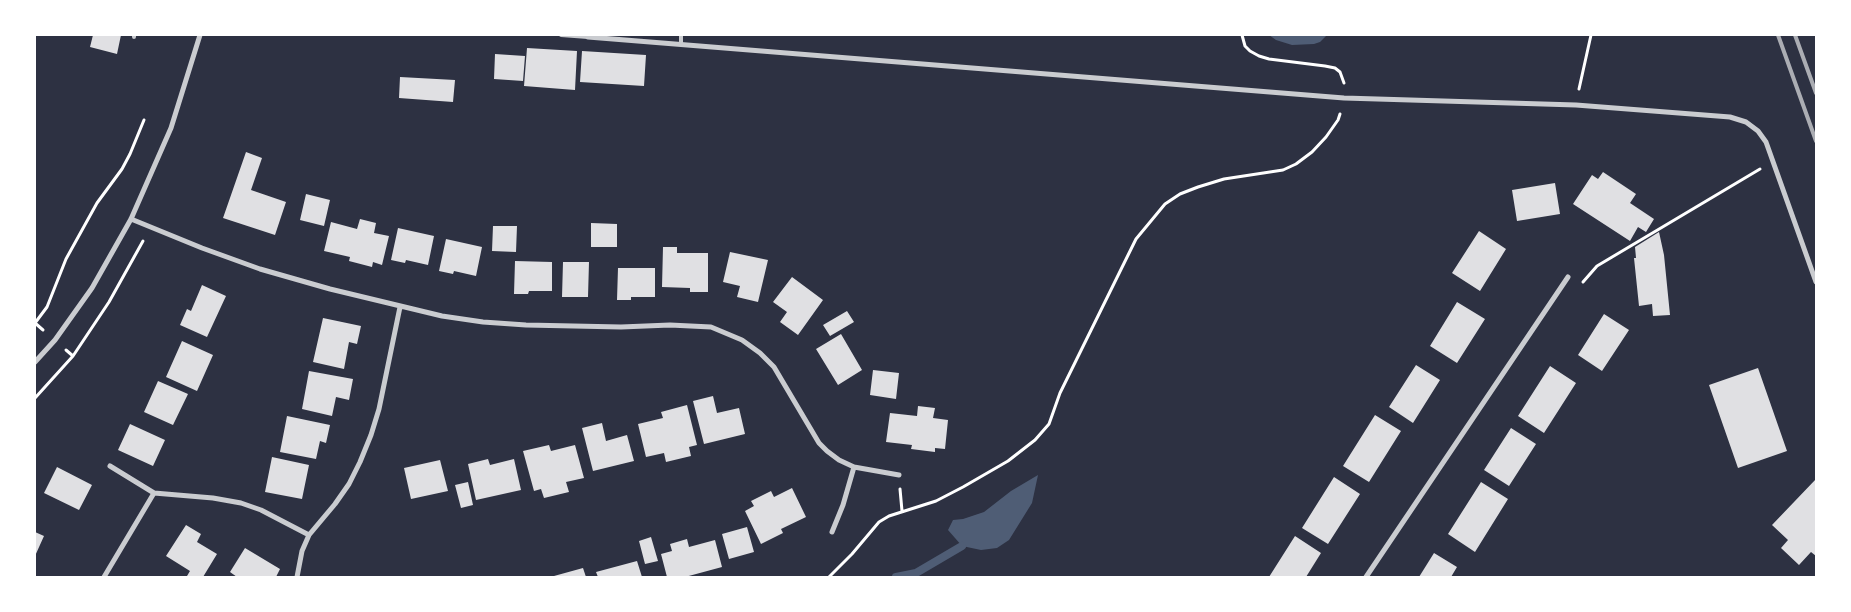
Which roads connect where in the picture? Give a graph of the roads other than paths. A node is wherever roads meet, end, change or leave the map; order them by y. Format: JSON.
{"nodes":[{"id":1,"x":200,"y":35,"type":"edge"},
{"id":2,"x":561,"y":35,"type":"edge"},
{"id":3,"x":681,"y":35,"type":"edge"},
{"id":4,"x":588,"y":37,"type":"joint"},
{"id":5,"x":681,"y":44,"type":"junction"},
{"id":6,"x":131,"y":219,"type":"junction"},
{"id":7,"x":1568,"y":277,"type":"road end"},
{"id":8,"x":1816,"y":282,"type":"edge"},
{"id":9,"x":400,"y":307,"type":"junction"},
{"id":10,"x":35,"y":362,"type":"edge"},
{"id":11,"x":110,"y":466,"type":"dead end"},
{"id":12,"x":854,"y":467,"type":"junction"},
{"id":13,"x":899,"y":475,"type":"dead end"},
{"id":14,"x":154,"y":493,"type":"junction"},
{"id":15,"x":832,"y":532,"type":"dead end"},
{"id":16,"x":309,"y":535,"type":"junction"},
{"id":17,"x":104,"y":577,"type":"edge"},
{"id":18,"x":296,"y":577,"type":"edge"},
{"id":19,"x":1366,"y":577,"type":"edge"}],
"edges":[{"from":1,"to":6,"type":"street"},
{"from":2,"to":4,"type":"lane"},
{"from":3,"to":5,"type":"lane"},
{"from":4,"to":5,"type":"street"},
{"from":5,"to":8,"type":"street"},
{"from":6,"to":9,"type":"street"},
{"from":6,"to":10,"type":"street"},
{"from":7,"to":19,"type":"street"},
{"from":9,"to":12,"type":"street"},
{"from":9,"to":16,"type":"street"},
{"from":11,"to":14,"type":"street"},
{"from":12,"to":13,"type":"street"},
{"from":12,"to":15,"type":"street"},
{"from":14,"to":16,"type":"street"},
{"from":14,"to":17,"type":"street"},
{"from":16,"to":18,"type":"street"}]}
